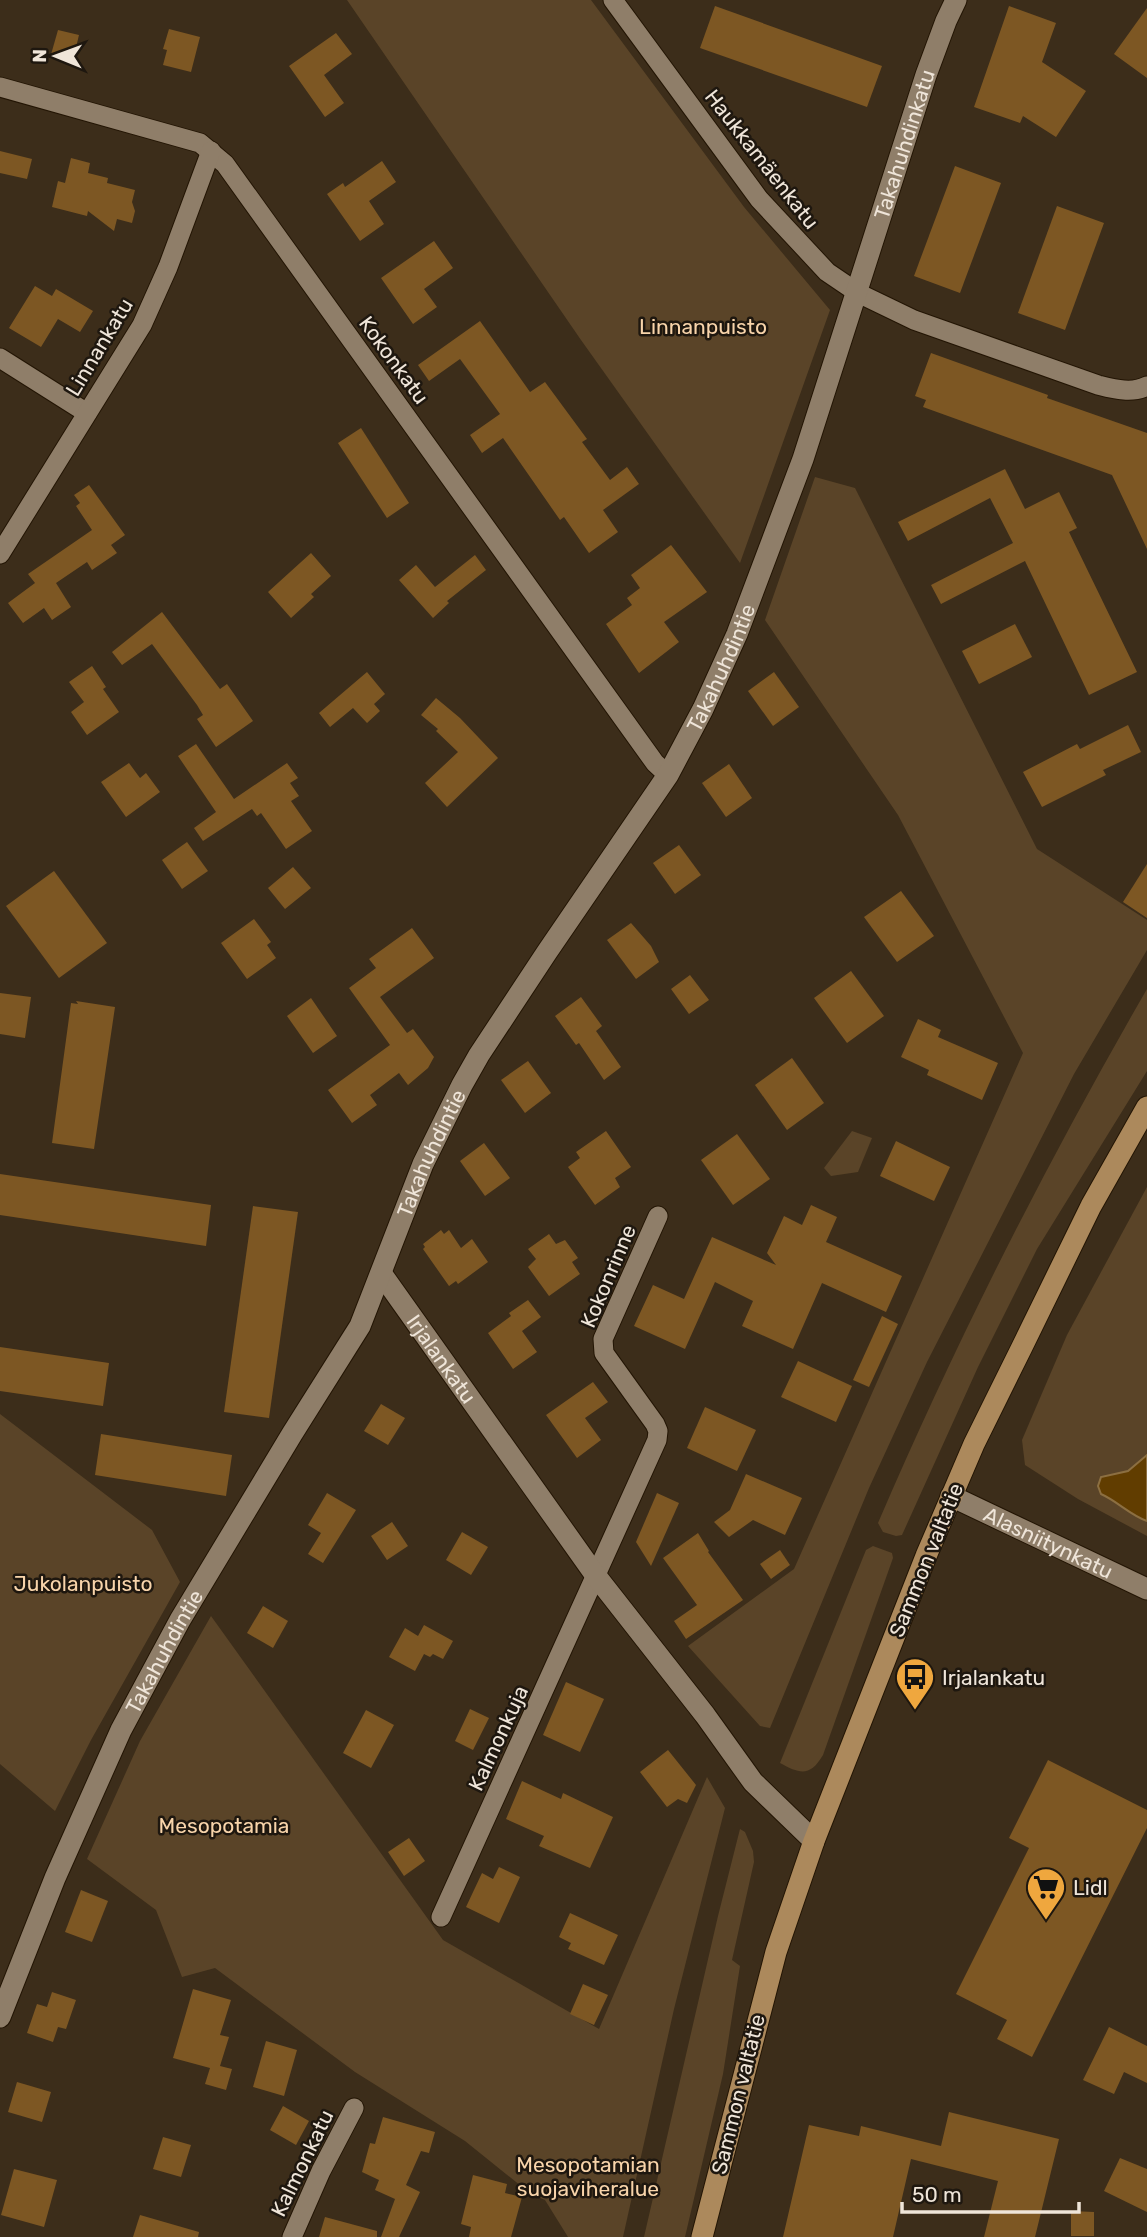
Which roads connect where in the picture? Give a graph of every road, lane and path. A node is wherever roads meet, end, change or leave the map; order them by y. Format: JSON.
{"nodes":[{"id":1,"x":613,"y":0,"type":"edge"},
{"id":2,"x":956,"y":0,"type":"edge"},
{"id":3,"x":0,"y":87,"type":"edge"},
{"id":4,"x":211,"y":150,"type":"junction"},
{"id":5,"x":858,"y":293,"type":"junction"},
{"id":6,"x":0,"y":358,"type":"edge"},
{"id":7,"x":1145,"y":388,"type":"edge"},
{"id":8,"x":87,"y":413,"type":"junction"},
{"id":9,"x":0,"y":554,"type":"edge"},
{"id":10,"x":668,"y":775,"type":"junction"},
{"id":11,"x":1147,"y":1107,"type":"edge"},
{"id":12,"x":658,"y":1216,"type":"dead end"},
{"id":13,"x":381,"y":1273,"type":"junction"},
{"id":14,"x":951,"y":1496,"type":"junction"},
{"id":15,"x":596,"y":1576,"type":"junction"},
{"id":16,"x":1147,"y":1589,"type":"edge"},
{"id":17,"x":814,"y":1841,"type":"junction"},
{"id":18,"x":441,"y":1917,"type":"dead end"},
{"id":19,"x":0,"y":2017,"type":"edge"},
{"id":20,"x":354,"y":2108,"type":"dead end"},
{"id":21,"x":292,"y":2237,"type":"edge"},
{"id":22,"x":702,"y":2237,"type":"edge"}],
"edges":[{"from":1,"to":5,"type":"street","name":"Haukkamäenkatu"},
{"from":2,"to":5,"type":"street","name":"Takahuhdinkatu"},
{"from":3,"to":4,"type":"street","name":"Kokonkatu"},
{"from":4,"to":8,"type":"street","name":"Linnankatu"},
{"from":4,"to":10,"type":"street","name":"Kokonkatu"},
{"from":5,"to":7,"type":"street","name":"Haukkamäenkatu"},
{"from":5,"to":10,"type":"street","name":"Takahuhdintie"},
{"from":6,"to":8,"type":"street"},
{"from":8,"to":9,"type":"street","name":"Linnankatu"},
{"from":10,"to":13,"type":"street","name":"Takahuhdintie"},
{"from":11,"to":14,"type":"main road","name":"Sammon valtatie"},
{"from":12,"to":15,"type":"street","name":"Kokonrinne"},
{"from":13,"to":15,"type":"street","name":"Irjalankatu"},
{"from":13,"to":19,"type":"street","name":"Takahuhdintie"},
{"from":14,"to":16,"type":"street","name":"Alasniitynkatu"},
{"from":14,"to":17,"type":"main road","name":"Sammon valtatie"},
{"from":15,"to":17,"type":"street","name":"Irjalankatu"},
{"from":15,"to":18,"type":"street","name":"Kalmonkuja"},
{"from":17,"to":22,"type":"main road","name":"Sammon valtatie"},
{"from":20,"to":21,"type":"street","name":"Kalmonkatu"}]}
